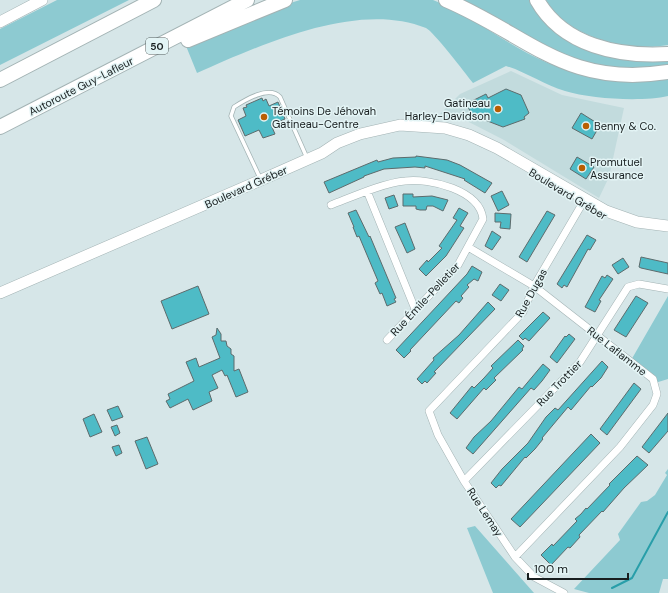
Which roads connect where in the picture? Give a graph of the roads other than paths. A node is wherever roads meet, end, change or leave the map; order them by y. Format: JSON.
{"nodes":[{"id":1,"x":42,"y":0,"type":"edge"},
{"id":2,"x":154,"y":0,"type":"edge"},
{"id":3,"x":247,"y":0,"type":"edge"},
{"id":4,"x":285,"y":0,"type":"edge"},
{"id":5,"x":446,"y":0,"type":"edge"},
{"id":6,"x":537,"y":0,"type":"edge"},
{"id":7,"x":0,"y":22,"type":"edge"},
{"id":8,"x":668,"y":54,"type":"edge"},
{"id":9,"x":668,"y":72,"type":"edge"},
{"id":10,"x":0,"y":80,"type":"edge"},
{"id":11,"x":67,"y":93,"type":"junction"},
{"id":12,"x":0,"y":127,"type":"edge"},
{"id":13,"x":307,"y":159,"type":"junction"},
{"id":14,"x":261,"y":180,"type":"junction"},
{"id":15,"x":368,"y":191,"type":"junction"},
{"id":16,"x":583,"y":202,"type":"junction"},
{"id":17,"x":332,"y":205,"type":"dead end"},
{"id":18,"x":668,"y":226,"type":"edge"},
{"id":19,"x":668,"y":233,"type":"edge"},
{"id":20,"x":468,"y":247,"type":"junction"},
{"id":21,"x":534,"y":286,"type":"junction"},
{"id":22,"x":668,"y":289,"type":"edge"},
{"id":23,"x":0,"y":293,"type":"edge"},
{"id":24,"x":415,"y":309,"type":"junction"},
{"id":25,"x":597,"y":335,"type":"junction"},
{"id":26,"x":387,"y":340,"type":"dead end"},
{"id":27,"x":429,"y":411,"type":"joint"},
{"id":28,"x":464,"y":481,"type":"junction"},
{"id":29,"x":515,"y":557,"type":"junction"},
{"id":30,"x":564,"y":593,"type":"edge"}],
"edges":[{"from":1,"to":7,"type":"street"},
{"from":2,"to":10,"type":"highway"},
{"from":3,"to":11,"type":"highway","name":"Autoroute Guy-Lafleur","number":"50"},
{"from":4,"to":11,"type":"highway"},
{"from":5,"to":9,"type":"highway"},
{"from":6,"to":8,"type":"highway"},
{"from":11,"to":12,"type":"highway","name":"Autoroute Guy-Lafleur","number":"50"},
{"from":13,"to":14,"type":"street","name":"Boulevard Gréber"},
{"from":13,"to":14,"type":"lane"},
{"from":13,"to":16,"type":"street","name":"Boulevard Gréber"},
{"from":14,"to":23,"type":"street","name":"Boulevard Gréber"},
{"from":15,"to":17,"type":"street","name":"Rue Émile-Pelletier"},
{"from":15,"to":20,"type":"street","name":"Rue Émile-Pelletier"},
{"from":15,"to":24,"type":"street"},
{"from":16,"to":18,"type":"street","name":"Boulevard Gréber"},
{"from":16,"to":19,"type":"street","name":"Boulevard Gréber"},
{"from":16,"to":21,"type":"street","name":"Rue Dugas"},
{"from":20,"to":21,"type":"street","name":"Rue Laflamme"},
{"from":20,"to":24,"type":"street","name":"Rue Émile-Pelletier"},
{"from":21,"to":25,"type":"street","name":"Rue Laflamme"},
{"from":21,"to":27,"type":"street","name":"Rue Dugas"},
{"from":22,"to":25,"type":"street","name":"Rue Trottier"},
{"from":24,"to":26,"type":"street","name":"Rue Émile-Pelletier"},
{"from":25,"to":28,"type":"street","name":"Rue Trottier"},
{"from":25,"to":29,"type":"street","name":"Rue Laflamme"},
{"from":27,"to":28,"type":"street","name":"Rue Lemay"},
{"from":28,"to":29,"type":"street","name":"Rue Lemay"},
{"from":29,"to":30,"type":"street","name":"Rue Lemay"}]}
